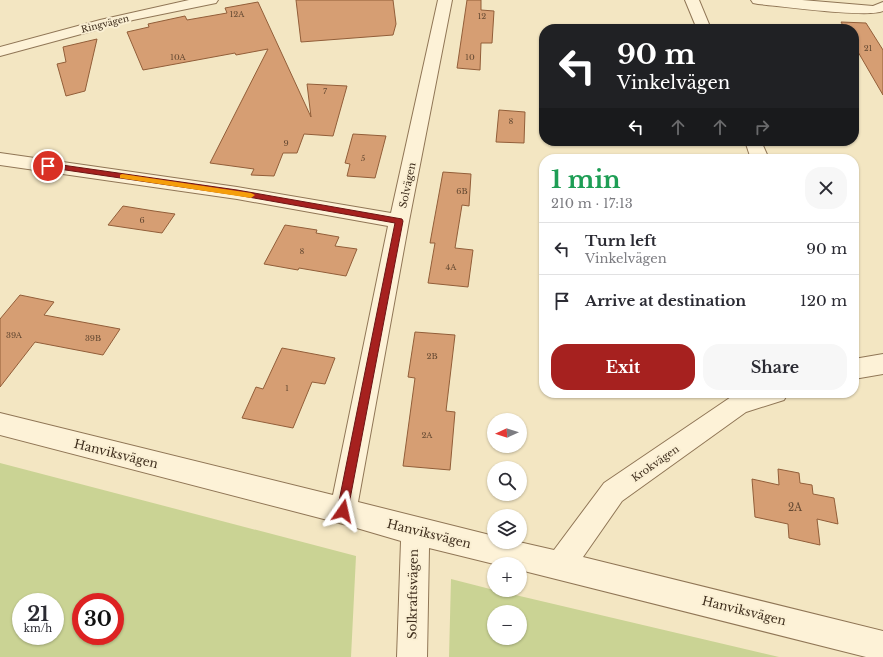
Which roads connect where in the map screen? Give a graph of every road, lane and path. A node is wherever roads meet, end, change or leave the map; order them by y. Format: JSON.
{"nodes":[{"id":1,"x":211,"y":0,"type":"edge"},
{"id":2,"x":445,"y":0,"type":"edge"},
{"id":3,"x":692,"y":0,"type":"edge"},
{"id":4,"x":758,"y":0,"type":"edge"},
{"id":5,"x":883,"y":6,"type":"edge"},
{"id":6,"x":702,"y":24,"type":"edge"},
{"id":7,"x":0,"y":52,"type":"edge"},
{"id":8,"x":0,"y":159,"type":"edge"},
{"id":9,"x":399,"y":221,"type":"junction"},
{"id":10,"x":883,"y":364,"type":"edge"},
{"id":11,"x":859,"y":366,"type":"edge"},
{"id":12,"x":759,"y":398,"type":"edge"},
{"id":13,"x":0,"y":424,"type":"edge"},
{"id":14,"x":343,"y":511,"type":"junction"},
{"id":15,"x":415,"y":531,"type":"junction"},
{"id":16,"x":560,"y":566,"type":"junction"},
{"id":17,"x":883,"y":646,"type":"edge"},
{"id":18,"x":412,"y":657,"type":"edge"}],
"edges":[{"from":1,"to":7,"type":"street","name":"Ringvägen"},
{"from":2,"to":9,"type":"street","name":"Solvägen"},
{"from":3,"to":6,"type":"street"},
{"from":4,"to":5,"type":"street"},
{"from":8,"to":9,"type":"street"},
{"from":9,"to":14,"type":"street","name":"Solvägen"},
{"from":10,"to":11,"type":"street"},
{"from":12,"to":16,"type":"street","name":"Krokvägen"},
{"from":13,"to":14,"type":"street","name":"Hanviksvägen"},
{"from":14,"to":15,"type":"street","name":"Hanviksvägen"},
{"from":15,"to":16,"type":"street","name":"Hanviksvägen"},
{"from":15,"to":18,"type":"street","name":"Solkraftsvägen"},
{"from":16,"to":17,"type":"street","name":"Hanviksvägen"}]}
